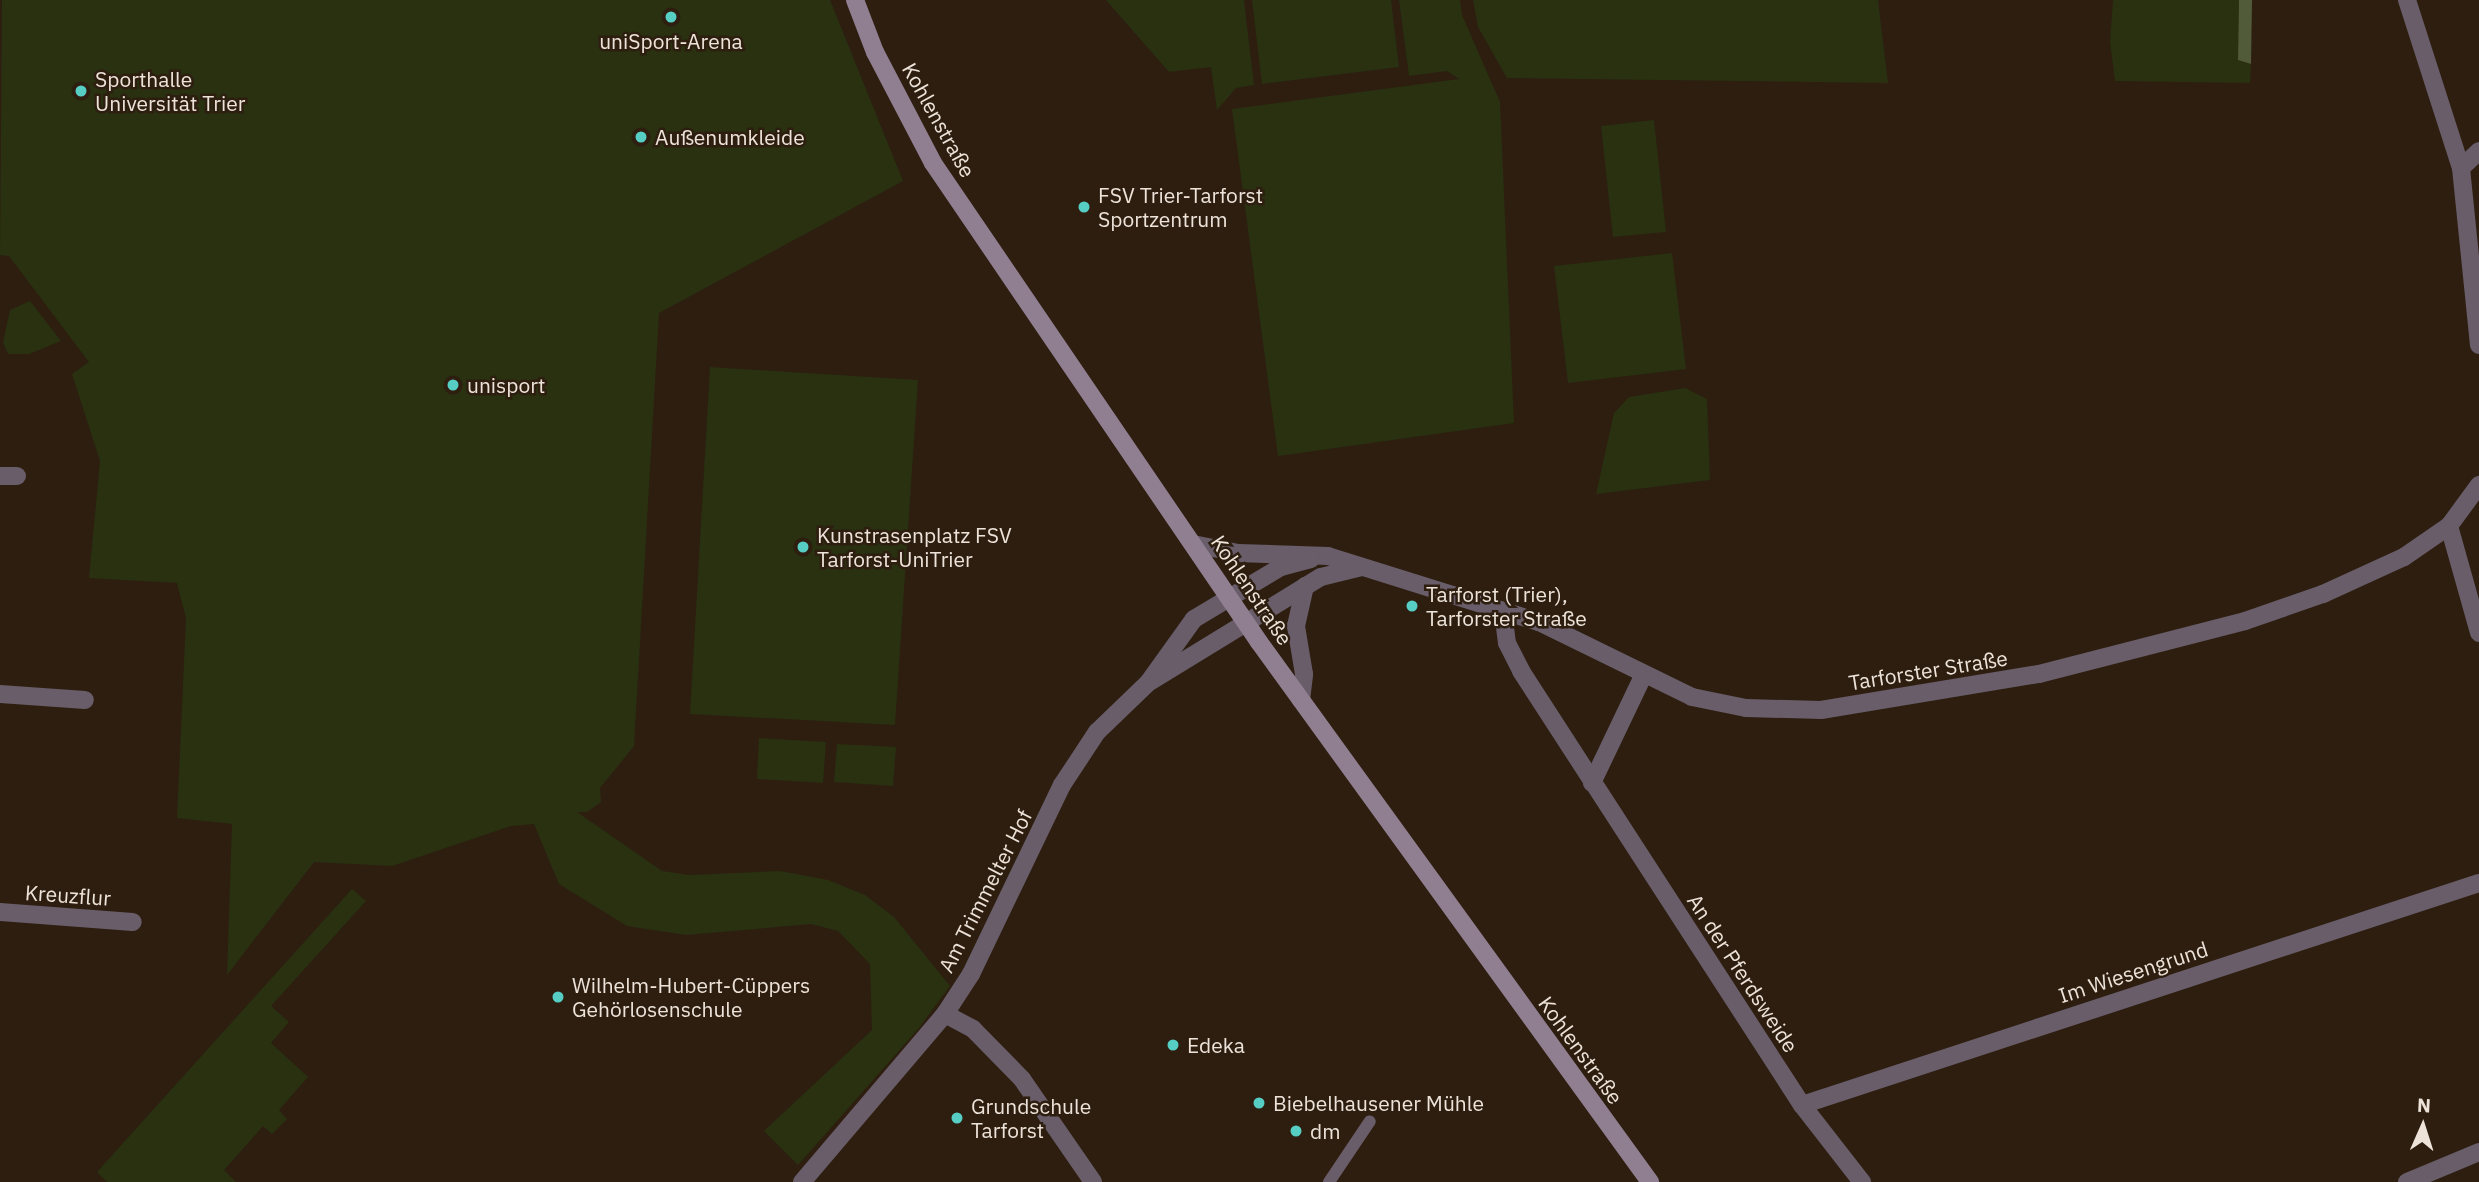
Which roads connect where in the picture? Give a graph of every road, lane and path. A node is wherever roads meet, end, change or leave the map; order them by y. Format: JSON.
{"nodes":[{"id":1,"x":855,"y":0,"type":"edge"},
{"id":2,"x":2407,"y":0,"type":"edge"},
{"id":3,"x":2479,"y":151,"type":"edge"},
{"id":4,"x":2461,"y":167,"type":"junction"},
{"id":5,"x":2479,"y":345,"type":"edge"},
{"id":6,"x":2479,"y":485,"type":"edge"},
{"id":7,"x":2448,"y":526,"type":"junction"},
{"id":8,"x":1193,"y":544,"type":"junction"},
{"id":9,"x":1328,"y":556,"type":"junction"},
{"id":10,"x":1362,"y":567,"type":"junction"},
{"id":11,"x":1305,"y":586,"type":"junction"},
{"id":12,"x":1229,"y":597,"type":"junction"},
{"id":13,"x":2476,"y":600,"type":"edge"},
{"id":14,"x":1503,"y":611,"type":"junction"},
{"id":15,"x":1245,"y":621,"type":"junction"},
{"id":16,"x":2479,"y":633,"type":"edge"},
{"id":17,"x":1643,"y":676,"type":"junction"},
{"id":18,"x":1148,"y":683,"type":"junction"},
{"id":19,"x":0,"y":694,"type":"edge"},
{"id":20,"x":85,"y":700,"type":"dead end"},
{"id":21,"x":1301,"y":700,"type":"junction"},
{"id":22,"x":1592,"y":783,"type":"junction"},
{"id":23,"x":2479,"y":883,"type":"edge"},
{"id":24,"x":0,"y":912,"type":"edge"},
{"id":25,"x":133,"y":922,"type":"dead end"},
{"id":26,"x":945,"y":1014,"type":"junction"},
{"id":27,"x":1802,"y":1105,"type":"junction"},
{"id":28,"x":1370,"y":1121,"type":"dead end"},
{"id":29,"x":2479,"y":1152,"type":"edge"},
{"id":30,"x":802,"y":1182,"type":"edge"},
{"id":31,"x":1093,"y":1182,"type":"edge"},
{"id":32,"x":1329,"y":1182,"type":"edge"},
{"id":33,"x":1650,"y":1182,"type":"edge"},
{"id":34,"x":1862,"y":1182,"type":"edge"},
{"id":35,"x":2407,"y":1182,"type":"edge"}],
"edges":[{"from":1,"to":8,"type":"main road","name":"Kohlenstraße"},
{"from":2,"to":4,"type":"street"},
{"from":3,"to":4,"type":"street"},
{"from":4,"to":5,"type":"street"},
{"from":6,"to":7,"type":"street","name":"Tarforster Straße"},
{"from":7,"to":13,"type":"street"},
{"from":7,"to":17,"type":"street","name":"Tarforster Straße"},
{"from":8,"to":9,"type":"street","name":"Tarforster Straße"},
{"from":8,"to":12,"type":"main road","name":"Kohlenstraße"},
{"from":9,"to":10,"type":"street","name":"Tarforster Straße"},
{"from":9,"to":12,"type":"street"},
{"from":10,"to":11,"type":"street"},
{"from":10,"to":14,"type":"street","name":"Tarforster Straße"},
{"from":11,"to":15,"type":"street"},
{"from":11,"to":21,"type":"street"},
{"from":12,"to":15,"type":"main road","name":"Kohlenstraße"},
{"from":12,"to":18,"type":"street","name":"Am Trimmelter Hof"},
{"from":13,"to":16,"type":"street"},
{"from":14,"to":17,"type":"street","name":"Tarforster Straße"},
{"from":14,"to":22,"type":"street","name":"An der Pferdsweide"},
{"from":15,"to":18,"type":"street","name":"Am Trimmelter Hof"},
{"from":15,"to":21,"type":"main road","name":"Kohlenstraße"},
{"from":17,"to":22,"type":"street"},
{"from":18,"to":26,"type":"street","name":"Am Trimmelter Hof"},
{"from":19,"to":20,"type":"street"},
{"from":21,"to":33,"type":"main road","name":"Kohlenstraße"},
{"from":22,"to":27,"type":"street","name":"An der Pferdsweide"},
{"from":23,"to":27,"type":"street","name":"Im Wiesengrund"},
{"from":24,"to":25,"type":"street","name":"Kreuzflur"},
{"from":26,"to":30,"type":"street","name":"Am Trimmelter Hof"},
{"from":26,"to":31,"type":"street"},
{"from":27,"to":34,"type":"street","name":"An der Pferdsweide"},
{"from":28,"to":32,"type":"street"},
{"from":29,"to":35,"type":"street"}]}
